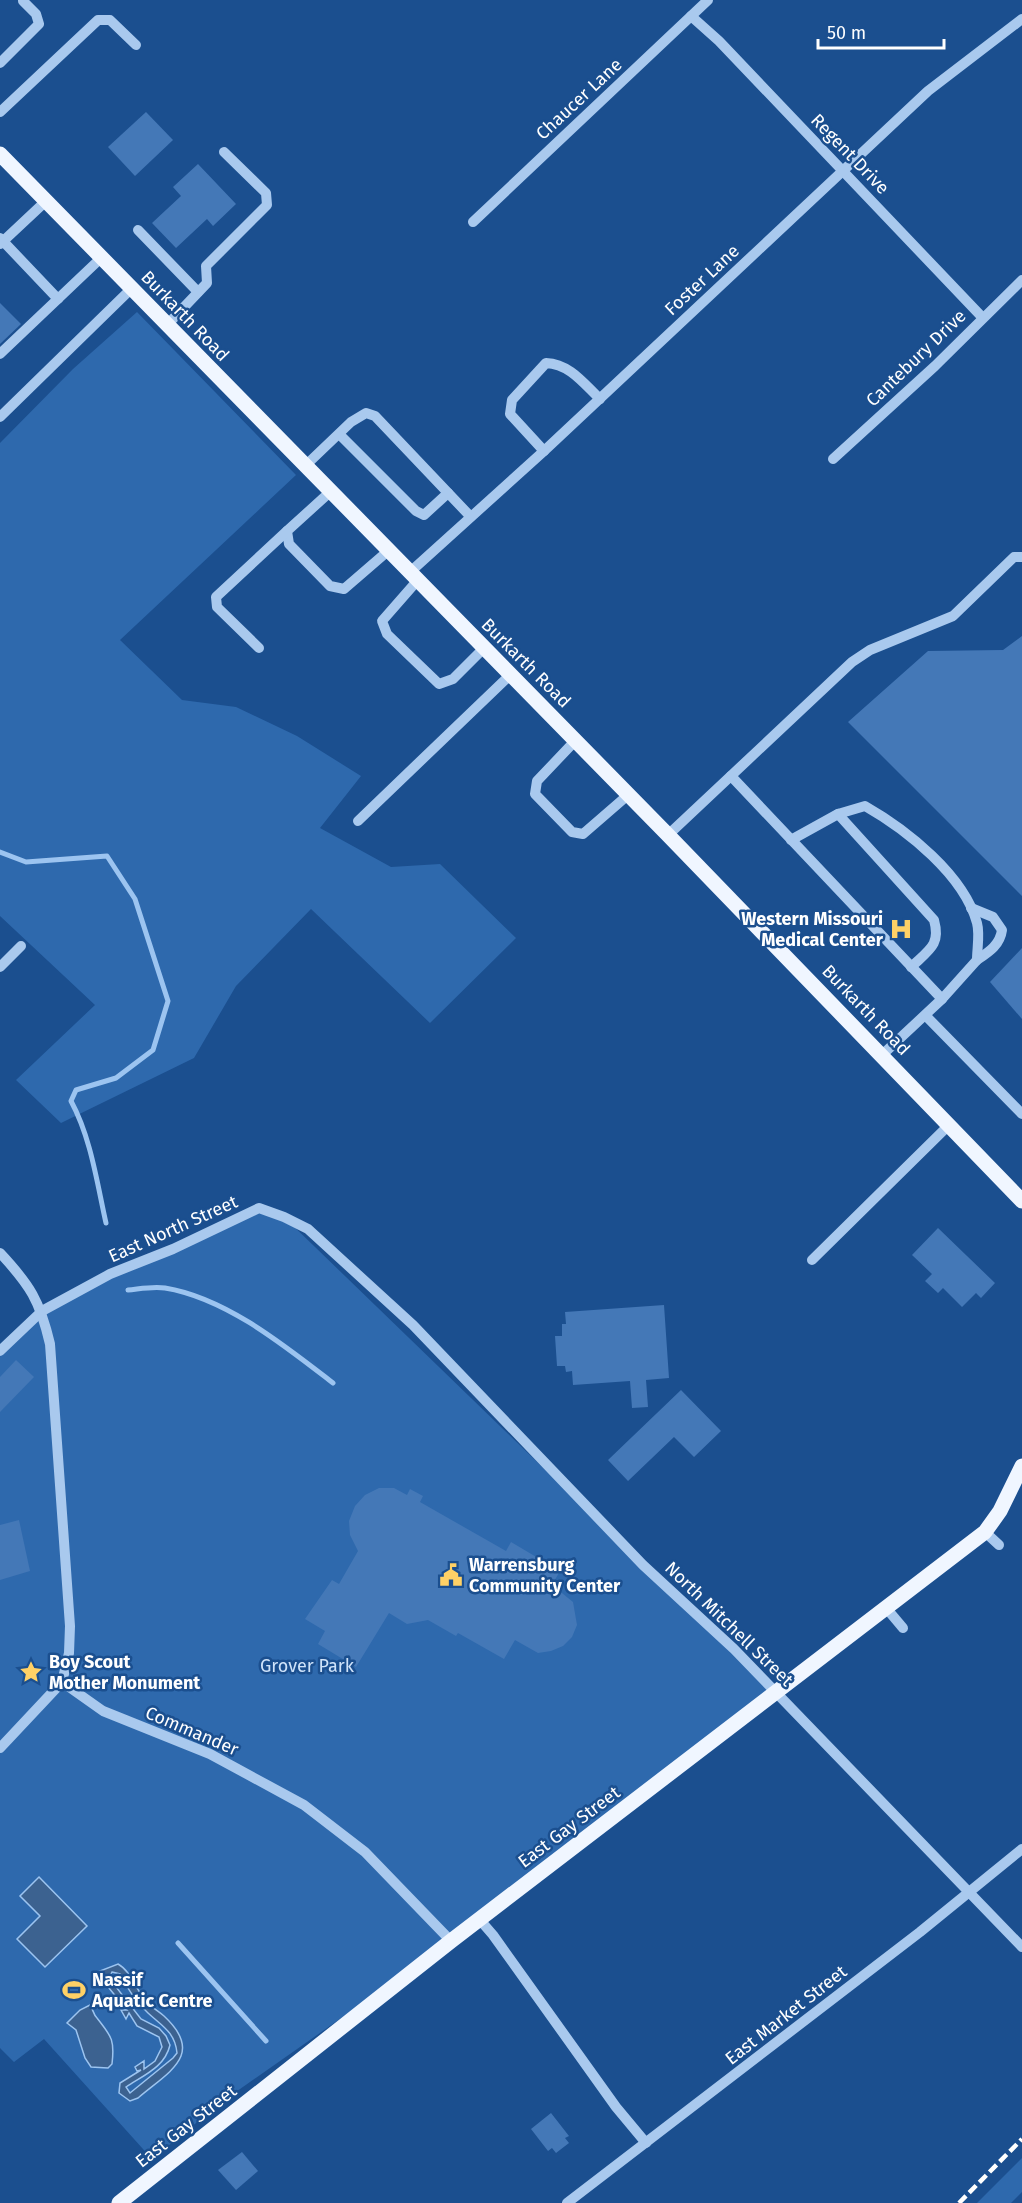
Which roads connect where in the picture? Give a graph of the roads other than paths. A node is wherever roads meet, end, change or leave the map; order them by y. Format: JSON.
{"nodes":[{"id":1,"x":23,"y":0,"type":"edge"},
{"id":2,"x":708,"y":0,"type":"edge"},
{"id":3,"x":692,"y":16,"type":"junction"},
{"id":4,"x":1022,"y":19,"type":"edge"},
{"id":5,"x":136,"y":45,"type":"dead end"},
{"id":6,"x":0,"y":63,"type":"edge"},
{"id":7,"x":0,"y":112,"type":"edge"},
{"id":8,"x":224,"y":152,"type":"dead end"},
{"id":9,"x":0,"y":154,"type":"edge"},
{"id":10,"x":843,"y":170,"type":"junction"},
{"id":11,"x":46,"y":201,"type":"junction"},
{"id":12,"x":472,"y":222,"type":"dead end"},
{"id":13,"x":138,"y":230,"type":"dead end"},
{"id":14,"x":1,"y":241,"type":"edge"},
{"id":15,"x":101,"y":258,"type":"junction"},
{"id":16,"x":1022,"y":280,"type":"edge"},
{"id":17,"x":131,"y":289,"type":"junction"},
{"id":18,"x":198,"y":292,"type":"junction"},
{"id":19,"x":58,"y":299,"type":"junction"},
{"id":20,"x":982,"y":317,"type":"junction"},
{"id":21,"x":167,"y":325,"type":"junction"},
{"id":22,"x":0,"y":354,"type":"edge"},
{"id":23,"x":600,"y":399,"type":"junction"},
{"id":24,"x":0,"y":417,"type":"edge"},
{"id":25,"x":340,"y":435,"type":"junction"},
{"id":26,"x":544,"y":451,"type":"junction"},
{"id":27,"x":833,"y":459,"type":"dead end"},
{"id":28,"x":305,"y":466,"type":"junction"},
{"id":29,"x":330,"y":492,"type":"junction"},
{"id":30,"x":447,"y":493,"type":"junction"},
{"id":31,"x":470,"y":516,"type":"junction"},
{"id":32,"x":287,"y":531,"type":"junction"},
{"id":33,"x":388,"y":551,"type":"junction"},
{"id":34,"x":1022,"y":557,"type":"edge"},
{"id":35,"x":413,"y":577,"type":"junction"},
{"id":36,"x":259,"y":648,"type":"dead end"},
{"id":37,"x":484,"y":648,"type":"junction"},
{"id":38,"x":510,"y":675,"type":"junction"},
{"id":39,"x":575,"y":741,"type":"junction"},
{"id":40,"x":731,"y":776,"type":"junction"},
{"id":41,"x":628,"y":795,"type":"junction"},
{"id":42,"x":838,"y":814,"type":"junction"},
{"id":43,"x":358,"y":821,"type":"dead end"},
{"id":44,"x":668,"y":835,"type":"junction"},
{"id":45,"x":791,"y":840,"type":"junction"},
{"id":46,"x":971,"y":908,"type":"junction"},
{"id":47,"x":21,"y":946,"type":"dead end"},
{"id":48,"x":977,"y":960,"type":"junction"},
{"id":49,"x":0,"y":967,"type":"edge"},
{"id":50,"x":911,"y":967,"type":"junction"},
{"id":51,"x":942,"y":999,"type":"junction"},
{"id":52,"x":926,"y":1016,"type":"junction"},
{"id":53,"x":882,"y":1055,"type":"junction"},
{"id":54,"x":1022,"y":1114,"type":"edge"},
{"id":55,"x":949,"y":1125,"type":"junction"},
{"id":56,"x":1022,"y":1201,"type":"edge"},
{"id":57,"x":0,"y":1252,"type":"edge"},
{"id":58,"x":812,"y":1260,"type":"dead end"},
{"id":59,"x":42,"y":1311,"type":"junction"},
{"id":60,"x":413,"y":1325,"type":"joint"},
{"id":61,"x":0,"y":1351,"type":"edge"},
{"id":62,"x":1022,"y":1466,"type":"edge"},
{"id":63,"x":1017,"y":1492,"type":"edge"},
{"id":64,"x":985,"y":1532,"type":"junction"},
{"id":65,"x":999,"y":1545,"type":"dead end"},
{"id":66,"x":886,"y":1609,"type":"junction"},
{"id":67,"x":903,"y":1628,"type":"dead end"},
{"id":68,"x":62,"y":1682,"type":"junction"},
{"id":69,"x":776,"y":1693,"type":"junction"},
{"id":70,"x":0,"y":1748,"type":"edge"},
{"id":71,"x":1022,"y":1849,"type":"edge"},
{"id":72,"x":970,"y":1891,"type":"junction"},
{"id":73,"x":480,"y":1920,"type":"junction"},
{"id":74,"x":451,"y":1941,"type":"junction"},
{"id":75,"x":1022,"y":1947,"type":"edge"},
{"id":76,"x":646,"y":2143,"type":"junction"},
{"id":77,"x":119,"y":2203,"type":"edge"},
{"id":78,"x":567,"y":2203,"type":"edge"}],
"edges":[{"from":1,"to":6,"type":"street"},
{"from":2,"to":3,"type":"street","name":"Chaucer Lane"},
{"from":3,"to":10,"type":"street","name":"Regent Drive"},
{"from":3,"to":12,"type":"street","name":"Chaucer Lane"},
{"from":4,"to":10,"type":"street","name":"Foster Lane"},
{"from":5,"to":7,"type":"street"},
{"from":8,"to":18,"type":"street"},
{"from":9,"to":11,"type":"main road","name":"Burkarth Road"},
{"from":10,"to":20,"type":"street","name":"Regent Drive"},
{"from":10,"to":23,"type":"street","name":"Foster Lane"},
{"from":11,"to":14,"type":"street"},
{"from":11,"to":15,"type":"main road","name":"Burkarth Road"},
{"from":13,"to":18,"type":"street"},
{"from":14,"to":19,"type":"street"},
{"from":15,"to":17,"type":"main road","name":"Burkarth Road"},
{"from":15,"to":19,"type":"street"},
{"from":16,"to":20,"type":"street","name":"Cantebury Drive"},
{"from":17,"to":21,"type":"main road","name":"Burkarth Road"},
{"from":17,"to":24,"type":"street"},
{"from":18,"to":21,"type":"street"},
{"from":19,"to":22,"type":"street"},
{"from":20,"to":27,"type":"street","name":"Cantebury Drive"},
{"from":21,"to":28,"type":"main road","name":"Burkarth Road"},
{"from":23,"to":26,"type":"street","name":"Foster Lane"},
{"from":23,"to":26,"type":"street"},
{"from":25,"to":28,"type":"street"},
{"from":25,"to":30,"type":"street"},
{"from":25,"to":30,"type":"street"},
{"from":26,"to":31,"type":"street","name":"Foster Lane"},
{"from":28,"to":29,"type":"main road","name":"Burkarth Road"},
{"from":29,"to":32,"type":"street"},
{"from":29,"to":33,"type":"main road","name":"Burkarth Road"},
{"from":30,"to":31,"type":"street"},
{"from":31,"to":35,"type":"street","name":"Foster Lane"},
{"from":32,"to":33,"type":"street"},
{"from":32,"to":36,"type":"street"},
{"from":33,"to":35,"type":"main road","name":"Burkarth Road"},
{"from":34,"to":40,"type":"street"},
{"from":35,"to":37,"type":"main road","name":"Burkarth Road"},
{"from":35,"to":37,"type":"street","name":"Foster Lane"},
{"from":37,"to":38,"type":"main road","name":"Burkarth Road"},
{"from":38,"to":39,"type":"main road","name":"Burkarth Road"},
{"from":38,"to":43,"type":"street"},
{"from":39,"to":41,"type":"main road","name":"Burkarth Road"},
{"from":39,"to":41,"type":"street"},
{"from":40,"to":44,"type":"street"},
{"from":40,"to":45,"type":"street"},
{"from":41,"to":44,"type":"main road","name":"Burkarth Road"},
{"from":42,"to":45,"type":"street"},
{"from":42,"to":46,"type":"street"},
{"from":42,"to":50,"type":"street"},
{"from":44,"to":53,"type":"main road","name":"Burkarth Road"},
{"from":45,"to":50,"type":"street"},
{"from":46,"to":48,"type":"street"},
{"from":46,"to":48,"type":"street"},
{"from":47,"to":49,"type":"street"},
{"from":48,"to":51,"type":"street"},
{"from":50,"to":51,"type":"street"},
{"from":51,"to":52,"type":"street"},
{"from":52,"to":53,"type":"street"},
{"from":52,"to":54,"type":"street"},
{"from":53,"to":55,"type":"main road","name":"Burkarth Road"},
{"from":55,"to":56,"type":"main road","name":"Burkarth Road"},
{"from":55,"to":58,"type":"street"},
{"from":57,"to":59,"type":"street"},
{"from":59,"to":60,"type":"street","name":"East North Street"},
{"from":59,"to":61,"type":"street","name":"East North Street"},
{"from":59,"to":68,"type":"street"},
{"from":60,"to":69,"type":"street","name":"North Mitchell Street"},
{"from":62,"to":63,"type":"main road","name":"East Gay Street"},
{"from":63,"to":64,"type":"main road","name":"East Gay Street"},
{"from":64,"to":65,"type":"street"},
{"from":64,"to":66,"type":"main road","name":"East Gay Street"},
{"from":66,"to":67,"type":"street"},
{"from":66,"to":69,"type":"main road","name":"East Gay Street"},
{"from":68,"to":70,"type":"street"},
{"from":68,"to":74,"type":"street","name":"Commander"},
{"from":69,"to":72,"type":"street","name":"North Mitchell Street"},
{"from":69,"to":73,"type":"main road","name":"East Gay Street"},
{"from":71,"to":72,"type":"street","name":"East Market Street"},
{"from":72,"to":75,"type":"street","name":"North Mitchell Street"},
{"from":72,"to":76,"type":"street","name":"East Market Street"},
{"from":73,"to":74,"type":"main road","name":"East Gay Street"},
{"from":73,"to":76,"type":"street"},
{"from":74,"to":77,"type":"main road","name":"East Gay Street"},
{"from":76,"to":78,"type":"street","name":"East Market Street"}]}
